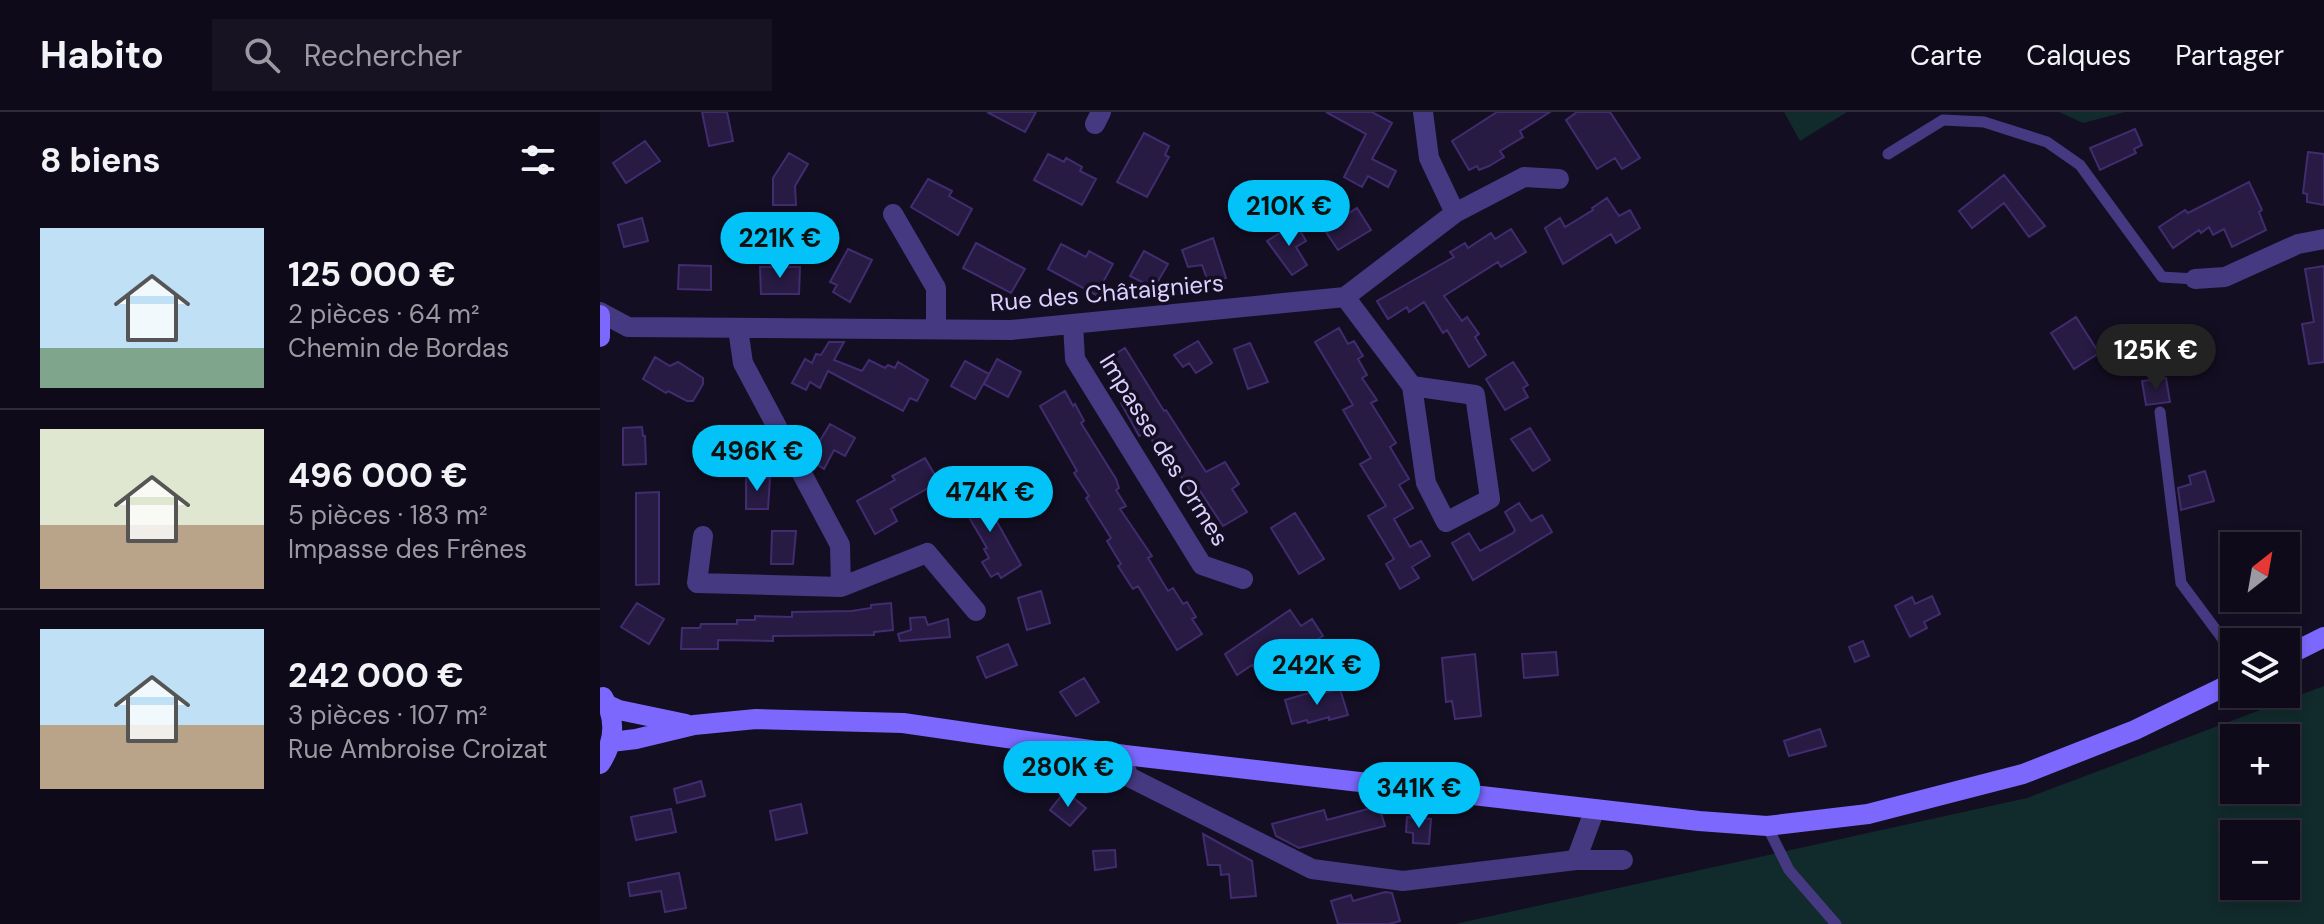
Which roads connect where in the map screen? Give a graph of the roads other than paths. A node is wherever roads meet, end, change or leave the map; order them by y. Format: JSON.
{"nodes":[{"id":1,"x":1423,"y":112,"type":"edge"},
{"id":2,"x":1888,"y":154,"type":"dead end"},
{"id":3,"x":1559,"y":179,"type":"dead end"},
{"id":4,"x":1455,"y":213,"type":"junction"},
{"id":5,"x":893,"y":214,"type":"dead end"},
{"id":6,"x":2324,"y":239,"type":"edge"},
{"id":7,"x":2195,"y":279,"type":"joint"},
{"id":8,"x":1345,"y":297,"type":"junction"},
{"id":9,"x":600,"y":314,"type":"edge"},
{"id":10,"x":1073,"y":324,"type":"junction"},
{"id":11,"x":628,"y":327,"type":"junction"},
{"id":12,"x":738,"y":329,"type":"junction"},
{"id":13,"x":936,"y":329,"type":"junction"},
{"id":14,"x":600,"y":339,"type":"edge"},
{"id":15,"x":1412,"y":386,"type":"junction"},
{"id":16,"x":2160,"y":412,"type":"dead end"},
{"id":17,"x":703,"y":536,"type":"dead end"},
{"id":18,"x":1243,"y":579,"type":"dead end"},
{"id":19,"x":841,"y":587,"type":"junction"},
{"id":20,"x":976,"y":611,"type":"dead end"},
{"id":21,"x":2220,"y":635,"type":"edge"},
{"id":22,"x":2324,"y":637,"type":"edge"},
{"id":23,"x":2300,"y":649,"type":"edge"},
{"id":24,"x":2220,"y":689,"type":"edge"},
{"id":25,"x":604,"y":699,"type":"edge"},
{"id":26,"x":694,"y":725,"type":"junction"},
{"id":27,"x":611,"y":742,"type":"junction"},
{"id":28,"x":1125,"y":755,"type":"junction"},
{"id":29,"x":600,"y":764,"type":"edge"},
{"id":30,"x":1595,"y":809,"type":"junction"},
{"id":31,"x":1767,"y":826,"type":"junction"},
{"id":32,"x":1576,"y":860,"type":"junction"},
{"id":33,"x":1623,"y":860,"type":"dead end"},
{"id":34,"x":1836,"y":924,"type":"edge"}],
"edges":[{"from":1,"to":4,"type":"street"},
{"from":2,"to":7,"type":"lane"},
{"from":3,"to":4,"type":"street"},
{"from":4,"to":8,"type":"street"},
{"from":5,"to":13,"type":"street"},
{"from":6,"to":7,"type":"street"},
{"from":8,"to":10,"type":"street","name":"Rue des Châtaigniers"},
{"from":8,"to":15,"type":"street"},
{"from":9,"to":11,"type":"street","name":"Rue des Châtaigniers"},
{"from":9,"to":14,"type":"main road"},
{"from":10,"to":13,"type":"street","name":"Rue des Châtaigniers"},
{"from":10,"to":18,"type":"street","name":"Impasse des Ormes"},
{"from":11,"to":12,"type":"street","name":"Rue des Châtaigniers"},
{"from":11,"to":14,"type":"street","name":"Rue des Châtaigniers"},
{"from":12,"to":13,"type":"street","name":"Rue des Châtaigniers"},
{"from":12,"to":19,"type":"street"},
{"from":15,"to":15,"type":"street"},
{"from":16,"to":21,"type":"lane"},
{"from":17,"to":19,"type":"street"},
{"from":19,"to":20,"type":"street"},
{"from":22,"to":23,"type":"main road"},
{"from":24,"to":31,"type":"main road"},
{"from":25,"to":26,"type":"main road"},
{"from":25,"to":27,"type":"main road"},
{"from":26,"to":27,"type":"main road"},
{"from":26,"to":28,"type":"main road"},
{"from":27,"to":29,"type":"main road"},
{"from":28,"to":30,"type":"main road"},
{"from":28,"to":32,"type":"street"},
{"from":30,"to":31,"type":"main road"},
{"from":30,"to":32,"type":"street"},
{"from":31,"to":34,"type":"lane"},
{"from":32,"to":33,"type":"street"}]}
